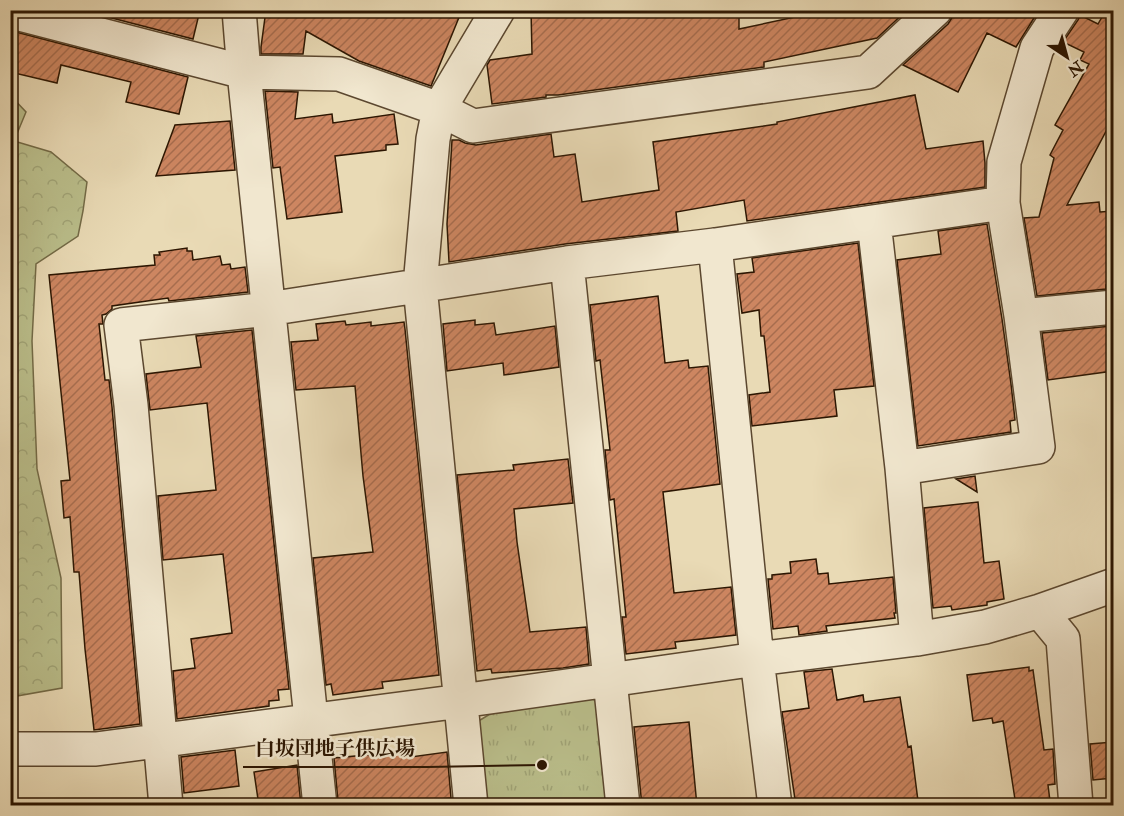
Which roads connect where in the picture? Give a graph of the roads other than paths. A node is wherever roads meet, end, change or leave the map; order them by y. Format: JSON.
{"nodes":[{"id":1,"x":239,"y":10,"type":"edge"},
{"id":2,"x":498,"y":10,"type":"edge"},
{"id":3,"x":935,"y":10,"type":"edge"},
{"id":4,"x":1062,"y":10,"type":"edge"},
{"id":5,"x":15,"y":12,"type":"edge"},
{"id":6,"x":244,"y":72,"type":"junction"},
{"id":7,"x":439,"y":109,"type":"junction"},
{"id":8,"x":1003,"y":203,"type":"junction"},
{"id":9,"x":874,"y":222,"type":"junction"},
{"id":10,"x":715,"y":245,"type":"junction"},
{"id":11,"x":567,"y":264,"type":"junction"},
{"id":12,"x":420,"y":286,"type":"junction"},
{"id":13,"x":1113,"y":307,"type":"edge"},
{"id":14,"x":268,"y":309,"type":"junction"},
{"id":15,"x":1021,"y":316,"type":"junction"},
{"id":16,"x":902,"y":468,"type":"junction"},
{"id":17,"x":1113,"y":585,"type":"edge"},
{"id":18,"x":1040,"y":610,"type":"junction"},
{"id":19,"x":917,"y":639,"type":"junction"},
{"id":20,"x":758,"y":659,"type":"junction"},
{"id":21,"x":610,"y":680,"type":"junction"},
{"id":22,"x":461,"y":701,"type":"junction"},
{"id":23,"x":312,"y":720,"type":"junction"},
{"id":24,"x":160,"y":741,"type":"junction"},
{"id":25,"x":10,"y":749,"type":"edge"},
{"id":26,"x":166,"y":806,"type":"edge"},
{"id":27,"x":320,"y":806,"type":"edge"},
{"id":28,"x":471,"y":806,"type":"edge"},
{"id":29,"x":623,"y":806,"type":"edge"},
{"id":30,"x":775,"y":806,"type":"edge"},
{"id":31,"x":1076,"y":806,"type":"edge"}],
"edges":[{"from":1,"to":6,"type":"street"},
{"from":2,"to":7,"type":"street"},
{"from":3,"to":7,"type":"street"},
{"from":4,"to":8,"type":"street"},
{"from":5,"to":6,"type":"street"},
{"from":6,"to":7,"type":"street"},
{"from":6,"to":14,"type":"street"},
{"from":7,"to":12,"type":"street"},
{"from":8,"to":9,"type":"street"},
{"from":8,"to":15,"type":"street"},
{"from":9,"to":10,"type":"street"},
{"from":9,"to":16,"type":"street"},
{"from":10,"to":11,"type":"street"},
{"from":10,"to":20,"type":"street"},
{"from":11,"to":12,"type":"street"},
{"from":11,"to":21,"type":"street"},
{"from":12,"to":14,"type":"street"},
{"from":12,"to":22,"type":"street"},
{"from":13,"to":15,"type":"street"},
{"from":14,"to":23,"type":"street"},
{"from":14,"to":24,"type":"street"},
{"from":15,"to":16,"type":"street"},
{"from":16,"to":19,"type":"street"},
{"from":17,"to":18,"type":"street"},
{"from":18,"to":19,"type":"street"},
{"from":18,"to":31,"type":"street"},
{"from":19,"to":20,"type":"street"},
{"from":20,"to":21,"type":"street"},
{"from":20,"to":30,"type":"street"},
{"from":21,"to":22,"type":"street"},
{"from":21,"to":29,"type":"street"},
{"from":22,"to":23,"type":"street"},
{"from":22,"to":28,"type":"street"},
{"from":23,"to":24,"type":"street"},
{"from":23,"to":27,"type":"street"},
{"from":24,"to":25,"type":"street"},
{"from":24,"to":26,"type":"street"}]}
